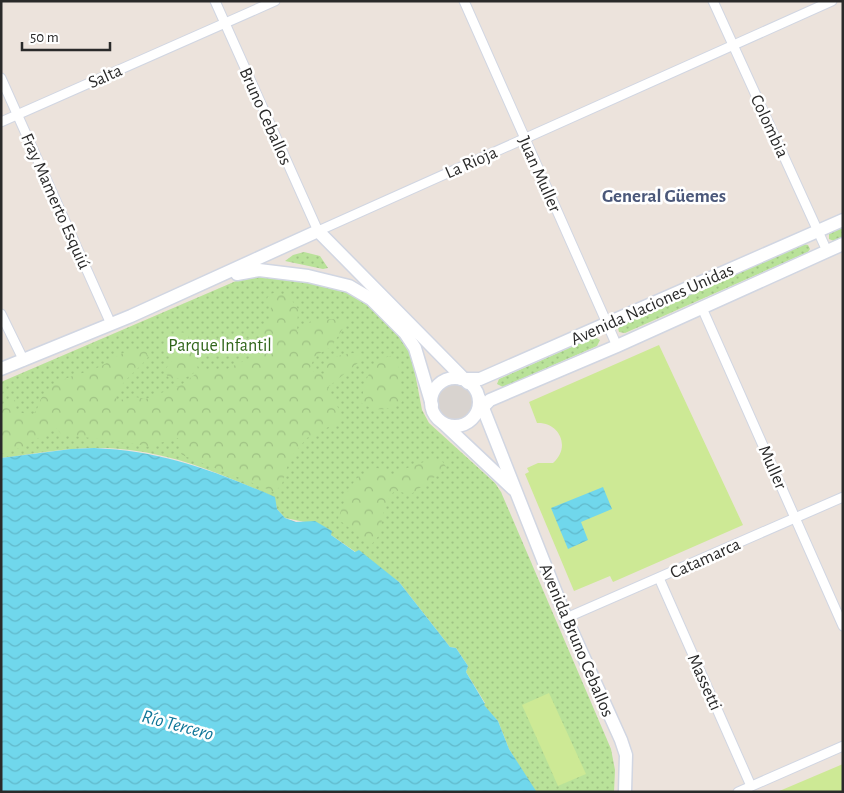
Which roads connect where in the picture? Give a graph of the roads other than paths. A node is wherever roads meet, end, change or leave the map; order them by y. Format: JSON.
{"nodes":[{"id":1,"x":215,"y":1,"type":"edge"},
{"id":2,"x":275,"y":1,"type":"edge"},
{"id":3,"x":464,"y":1,"type":"edge"},
{"id":4,"x":714,"y":1,"type":"edge"},
{"id":5,"x":832,"y":1,"type":"edge"},
{"id":6,"x":225,"y":24,"type":"junction"},
{"id":7,"x":732,"y":45,"type":"junction"},
{"id":8,"x":1,"y":78,"type":"edge"},
{"id":9,"x":18,"y":114,"type":"junction"},
{"id":10,"x":1,"y":122,"type":"edge"},
{"id":11,"x":525,"y":138,"type":"junction"},
{"id":12,"x":843,"y":220,"type":"edge"},
{"id":13,"x":318,"y":231,"type":"junction"},
{"id":14,"x":818,"y":231,"type":"junction"},
{"id":15,"x":843,"y":244,"type":"edge"},
{"id":16,"x":827,"y":251,"type":"junction"},
{"id":17,"x":216,"y":279,"type":"junction"},
{"id":18,"x":702,"y":308,"type":"junction"},
{"id":19,"x":1,"y":314,"type":"edge"},
{"id":20,"x":111,"y":324,"type":"junction"},
{"id":21,"x":607,"y":324,"type":"junction"},
{"id":22,"x":617,"y":346,"type":"junction"},
{"id":23,"x":24,"y":361,"type":"junction"},
{"id":24,"x":1,"y":368,"type":"edge"},
{"id":25,"x":1,"y":374,"type":"edge"},
{"id":26,"x":464,"y":380,"type":"junction"},
{"id":27,"x":432,"y":406,"type":"junction"},
{"id":28,"x":479,"y":406,"type":"junction"},
{"id":29,"x":442,"y":422,"type":"junction"},
{"id":30,"x":514,"y":490,"type":"junction"},
{"id":31,"x":843,"y":498,"type":"edge"},
{"id":32,"x":796,"y":518,"type":"junction"},
{"id":33,"x":659,"y":578,"type":"junction"},
{"id":34,"x":566,"y":618,"type":"junction"},
{"id":35,"x":843,"y":626,"type":"edge"},
{"id":36,"x":843,"y":746,"type":"edge"},
{"id":37,"x":751,"y":786,"type":"junction"},
{"id":38,"x":625,"y":792,"type":"edge"},
{"id":39,"x":738,"y":792,"type":"edge"}],
"edges":[{"from":1,"to":6,"type":"street","name":"Bruno Ceballos"},
{"from":2,"to":6,"type":"street","name":"Salta"},
{"from":3,"to":11,"type":"street","name":"Juan Muller"},
{"from":4,"to":7,"type":"street","name":"Colombia"},
{"from":5,"to":7,"type":"street","name":"La Rioja"},
{"from":6,"to":9,"type":"street","name":"Salta"},
{"from":6,"to":13,"type":"street","name":"Bruno Ceballos"},
{"from":7,"to":11,"type":"street","name":"La Rioja"},
{"from":7,"to":14,"type":"street","name":"Colombia"},
{"from":8,"to":9,"type":"street","name":"Fray Mamerto Esquiú"},
{"from":9,"to":10,"type":"street","name":"Salta"},
{"from":9,"to":20,"type":"street","name":"Fray Mamerto Esquiú"},
{"from":11,"to":13,"type":"street","name":"La Rioja"},
{"from":11,"to":21,"type":"street","name":"Juan Muller"},
{"from":12,"to":14,"type":"main road","name":"Avenida Naciones Unidas"},
{"from":13,"to":17,"type":"main road","name":"La Rioja"},
{"from":13,"to":26,"type":"main road"},
{"from":14,"to":16,"type":"street","name":"Colombia"},
{"from":14,"to":21,"type":"main road","name":"Avenida Naciones Unidas"},
{"from":15,"to":16,"type":"main road","name":"Avenida Naciones Unidas"},
{"from":16,"to":18,"type":"main road","name":"Avenida Naciones Unidas"},
{"from":17,"to":20,"type":"main road","name":"La Rioja"},
{"from":17,"to":27,"type":"main road"},
{"from":18,"to":22,"type":"main road","name":"Avenida Naciones Unidas"},
{"from":18,"to":32,"type":"street","name":"Muller"},
{"from":19,"to":23,"type":"street"},
{"from":20,"to":23,"type":"main road","name":"La Rioja"},
{"from":21,"to":22,"type":"street","name":"Juan Muller"},
{"from":21,"to":26,"type":"main road","name":"Avenida Naciones Unidas"},
{"from":22,"to":28,"type":"main road","name":"Avenida Naciones Unidas"},
{"from":23,"to":24,"type":"main road"},
{"from":23,"to":25,"type":"main road"},
{"from":26,"to":27,"type":"main road"},
{"from":26,"to":28,"type":"main road"},
{"from":27,"to":29,"type":"main road"},
{"from":28,"to":29,"type":"main road"},
{"from":28,"to":30,"type":"main road","name":"Avenida Bruno Ceballos"},
{"from":29,"to":30,"type":"main road","name":"Avenida Bruno Ceballos"},
{"from":30,"to":34,"type":"main road","name":"Avenida Bruno Ceballos"},
{"from":31,"to":32,"type":"street","name":"Catamarca"},
{"from":32,"to":33,"type":"street","name":"Catamarca"},
{"from":32,"to":35,"type":"street","name":"Muller"},
{"from":33,"to":34,"type":"street","name":"Catamarca"},
{"from":33,"to":37,"type":"street","name":"Massetti"},
{"from":34,"to":38,"type":"main road","name":"Avenida Bruno Ceballos"},
{"from":36,"to":37,"type":"street"},
{"from":37,"to":39,"type":"street"}]}
